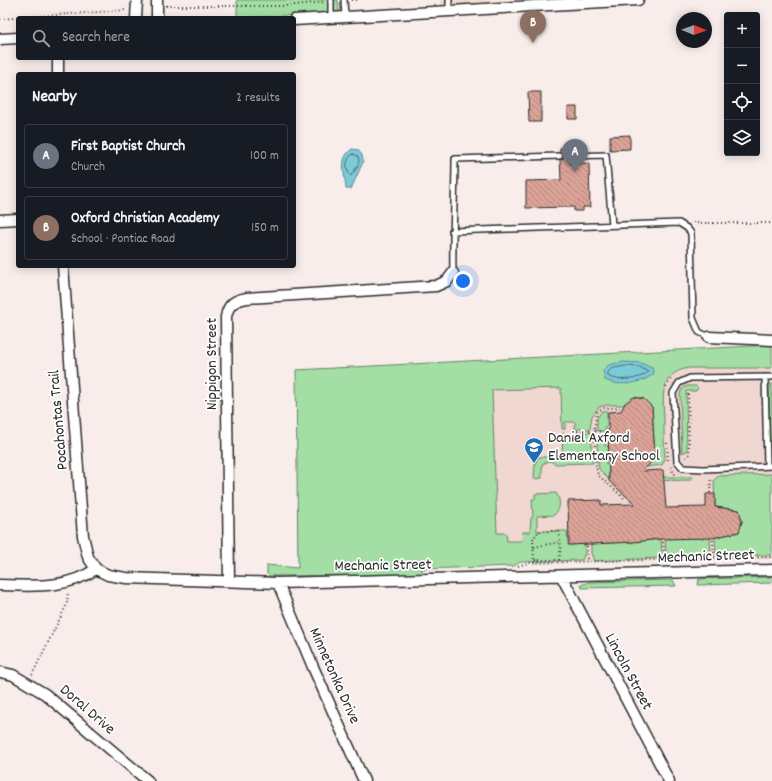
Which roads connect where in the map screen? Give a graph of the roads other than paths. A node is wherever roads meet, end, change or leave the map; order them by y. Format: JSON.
{"nodes":[{"id":1,"x":137,"y":0,"type":"edge"},
{"id":2,"x":157,"y":0,"type":"edge"},
{"id":3,"x":331,"y":0,"type":"edge"},
{"id":4,"x":344,"y":0,"type":"edge"},
{"id":5,"x":449,"y":0,"type":"edge"},
{"id":6,"x":638,"y":0,"type":"edge"},
{"id":7,"x":512,"y":4,"type":"edge"},
{"id":8,"x":449,"y":11,"type":"junction"},
{"id":9,"x":136,"y":16,"type":"edge"},
{"id":10,"x":157,"y":16,"type":"edge"},
{"id":11,"x":345,"y":17,"type":"junction"},
{"id":12,"x":331,"y":18,"type":"junction"},
{"id":13,"x":296,"y":20,"type":"edge"},
{"id":14,"x":16,"y":38,"type":"edge"},
{"id":15,"x":0,"y":39,"type":"edge"},
{"id":16,"x":58,"y":60,"type":"edge"},
{"id":17,"x":58,"y":72,"type":"edge"},
{"id":18,"x":560,"y":156,"type":"dead end"},
{"id":19,"x":570,"y":156,"type":"dead end"},
{"id":20,"x":16,"y":219,"type":"edge"},
{"id":21,"x":0,"y":220,"type":"edge"},
{"id":22,"x":612,"y":225,"type":"junction"},
{"id":23,"x":452,"y":232,"type":"junction"},
{"id":24,"x":63,"y":268,"type":"edge"},
{"id":25,"x":453,"y":273,"type":"joint"},
{"id":26,"x":709,"y":337,"type":"joint"},
{"id":27,"x":772,"y":340,"type":"edge"},
{"id":28,"x":765,"y":377,"type":"junction"},
{"id":29,"x":772,"y":377,"type":"edge"},
{"id":30,"x":770,"y":466,"type":"edge"},
{"id":31,"x":96,"y":568,"type":"junction"},
{"id":32,"x":772,"y":570,"type":"edge"},
{"id":33,"x":562,"y":577,"type":"junction"},
{"id":34,"x":228,"y":581,"type":"junction"},
{"id":35,"x":278,"y":583,"type":"junction"},
{"id":36,"x":0,"y":585,"type":"edge"},
{"id":37,"x":0,"y":672,"type":"edge"},
{"id":38,"x":148,"y":781,"type":"edge"},
{"id":39,"x":364,"y":781,"type":"edge"},
{"id":40,"x":669,"y":781,"type":"edge"}],
"edges":[{"from":1,"to":9,"type":"street"},
{"from":2,"to":10,"type":"street"},
{"from":3,"to":12,"type":"lane"},
{"from":4,"to":11,"type":"lane"},
{"from":5,"to":8,"type":"lane"},
{"from":6,"to":7,"type":"street"},
{"from":7,"to":8,"type":"street"},
{"from":8,"to":11,"type":"street"},
{"from":11,"to":12,"type":"street"},
{"from":12,"to":13,"type":"street"},
{"from":14,"to":15,"type":"street"},
{"from":16,"to":17,"type":"street"},
{"from":18,"to":23,"type":"lane"},
{"from":19,"to":22,"type":"lane"},
{"from":20,"to":21,"type":"street"},
{"from":22,"to":23,"type":"lane"},
{"from":22,"to":26,"type":"lane"},
{"from":23,"to":25,"type":"lane"},
{"from":24,"to":31,"type":"street","name":"Pocahontas Trail"},
{"from":25,"to":34,"type":"street","name":"Nippigon Street"},
{"from":26,"to":27,"type":"street"},
{"from":28,"to":29,"type":"lane"},
{"from":28,"to":30,"type":"lane"},
{"from":28,"to":30,"type":"lane"},
{"from":31,"to":34,"type":"street","name":"Mechanic Street"},
{"from":31,"to":36,"type":"street"},
{"from":32,"to":33,"type":"street","name":"Mechanic Street"},
{"from":33,"to":35,"type":"street","name":"Mechanic Street"},
{"from":33,"to":40,"type":"street","name":"Lincoln Street"},
{"from":34,"to":35,"type":"street","name":"Mechanic Street"},
{"from":35,"to":39,"type":"street","name":"Minnetonka Drive"},
{"from":37,"to":38,"type":"street","name":"Doral Drive"}]}
